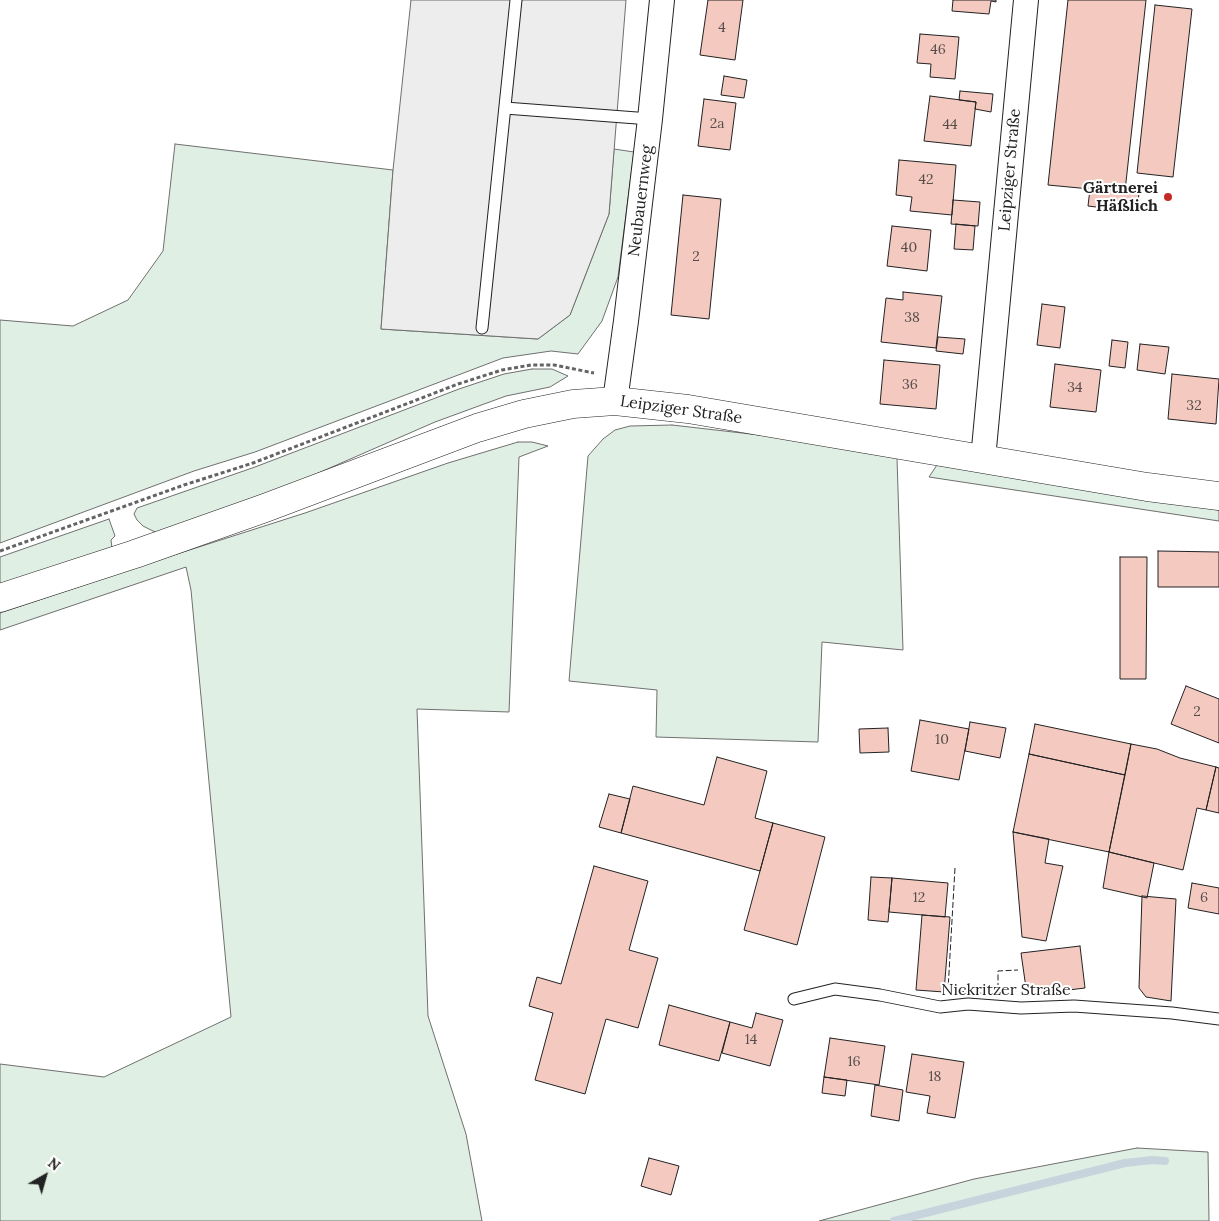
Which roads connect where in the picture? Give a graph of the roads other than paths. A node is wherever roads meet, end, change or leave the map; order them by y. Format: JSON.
{"nodes":[{"id":1,"x":516,"y":0,"type":"edge"},
{"id":2,"x":662,"y":0,"type":"edge"},
{"id":3,"x":1026,"y":0,"type":"edge"},
{"id":4,"x":505,"y":108,"type":"junction"},
{"id":5,"x":650,"y":119,"type":"junction"},
{"id":6,"x":482,"y":328,"type":"dead end"},
{"id":7,"x":616,"y":389,"type":"junction"},
{"id":8,"x":982,"y":459,"type":"junction"},
{"id":9,"x":1219,"y":496,"type":"edge"},
{"id":10,"x":0,"y":598,"type":"edge"},
{"id":11,"x":794,"y":999,"type":"dead end"},
{"id":12,"x":1219,"y":1019,"type":"edge"}],
"edges":[{"from":1,"to":4,"type":"lane"},
{"from":2,"to":5,"type":"street","name":"Neubauernweg"},
{"from":3,"to":8,"type":"street","name":"Leipziger Straße"},
{"from":4,"to":5,"type":"lane"},
{"from":4,"to":6,"type":"lane"},
{"from":5,"to":7,"type":"street","name":"Neubauernweg"},
{"from":7,"to":8,"type":"street","name":"Leipziger Straße"},
{"from":7,"to":10,"type":"street","name":"Leipziger Straße"},
{"from":8,"to":9,"type":"street","name":"Leipziger Straße"},
{"from":11,"to":12,"type":"lane","name":"Nickritzer Straße"}]}
